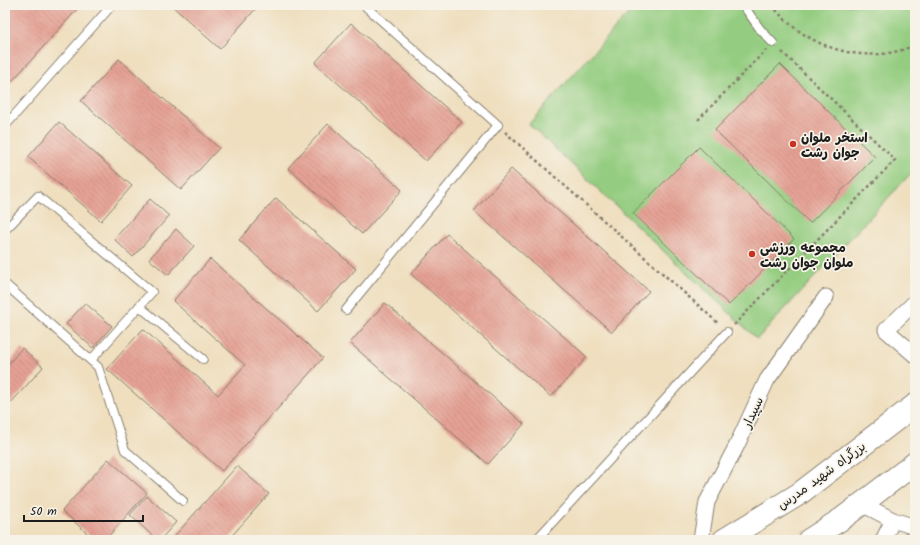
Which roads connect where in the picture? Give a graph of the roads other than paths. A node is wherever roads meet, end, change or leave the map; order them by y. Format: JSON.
{"nodes":[{"id":1,"x":112,"y":5,"type":"edge"},
{"id":2,"x":364,"y":5,"type":"edge"},
{"id":3,"x":743,"y":5,"type":"edge"},
{"id":4,"x":773,"y":43,"type":"road end"},
{"id":5,"x":5,"y":126,"type":"edge"},
{"id":6,"x":5,"y":230,"type":"edge"},
{"id":7,"x":5,"y":284,"type":"edge"},
{"id":8,"x":826,"y":296,"type":"dead end"},
{"id":9,"x":915,"y":302,"type":"edge"},
{"id":10,"x":139,"y":306,"type":"junction"},
{"id":11,"x":346,"y":310,"type":"dead end"},
{"id":12,"x":728,"y":332,"type":"road end"},
{"id":13,"x":915,"y":355,"type":"edge"},
{"id":14,"x":204,"y":359,"type":"dead end"},
{"id":15,"x":91,"y":360,"type":"junction"},
{"id":16,"x":915,"y":405,"type":"edge"},
{"id":17,"x":915,"y":463,"type":"edge"},
{"id":18,"x":182,"y":501,"type":"dead end"},
{"id":19,"x":862,"y":504,"type":"junction"},
{"id":20,"x":893,"y":520,"type":"junction"},
{"id":21,"x":915,"y":527,"type":"edge"},
{"id":22,"x":536,"y":540,"type":"edge"},
{"id":23,"x":702,"y":540,"type":"edge"},
{"id":24,"x":724,"y":540,"type":"edge"},
{"id":25,"x":809,"y":540,"type":"edge"},
{"id":26,"x":883,"y":540,"type":"edge"}],
"edges":[{"from":1,"to":5,"type":"lane"},
{"from":2,"to":11,"type":"lane"},
{"from":3,"to":4,"type":"lane"},
{"from":6,"to":10,"type":"lane"},
{"from":7,"to":15,"type":"lane"},
{"from":8,"to":23,"type":"street","name":"سپیدار"},
{"from":9,"to":13,"type":"street"},
{"from":10,"to":14,"type":"lane"},
{"from":10,"to":15,"type":"lane"},
{"from":12,"to":22,"type":"lane"},
{"from":15,"to":18,"type":"lane"},
{"from":16,"to":24,"type":"highway","name":"بزرگراه شهید مدرس"},
{"from":17,"to":19,"type":"highway"},
{"from":19,"to":20,"type":"street"},
{"from":19,"to":25,"type":"highway"},
{"from":20,"to":21,"type":"street"},
{"from":20,"to":26,"type":"street"}]}
